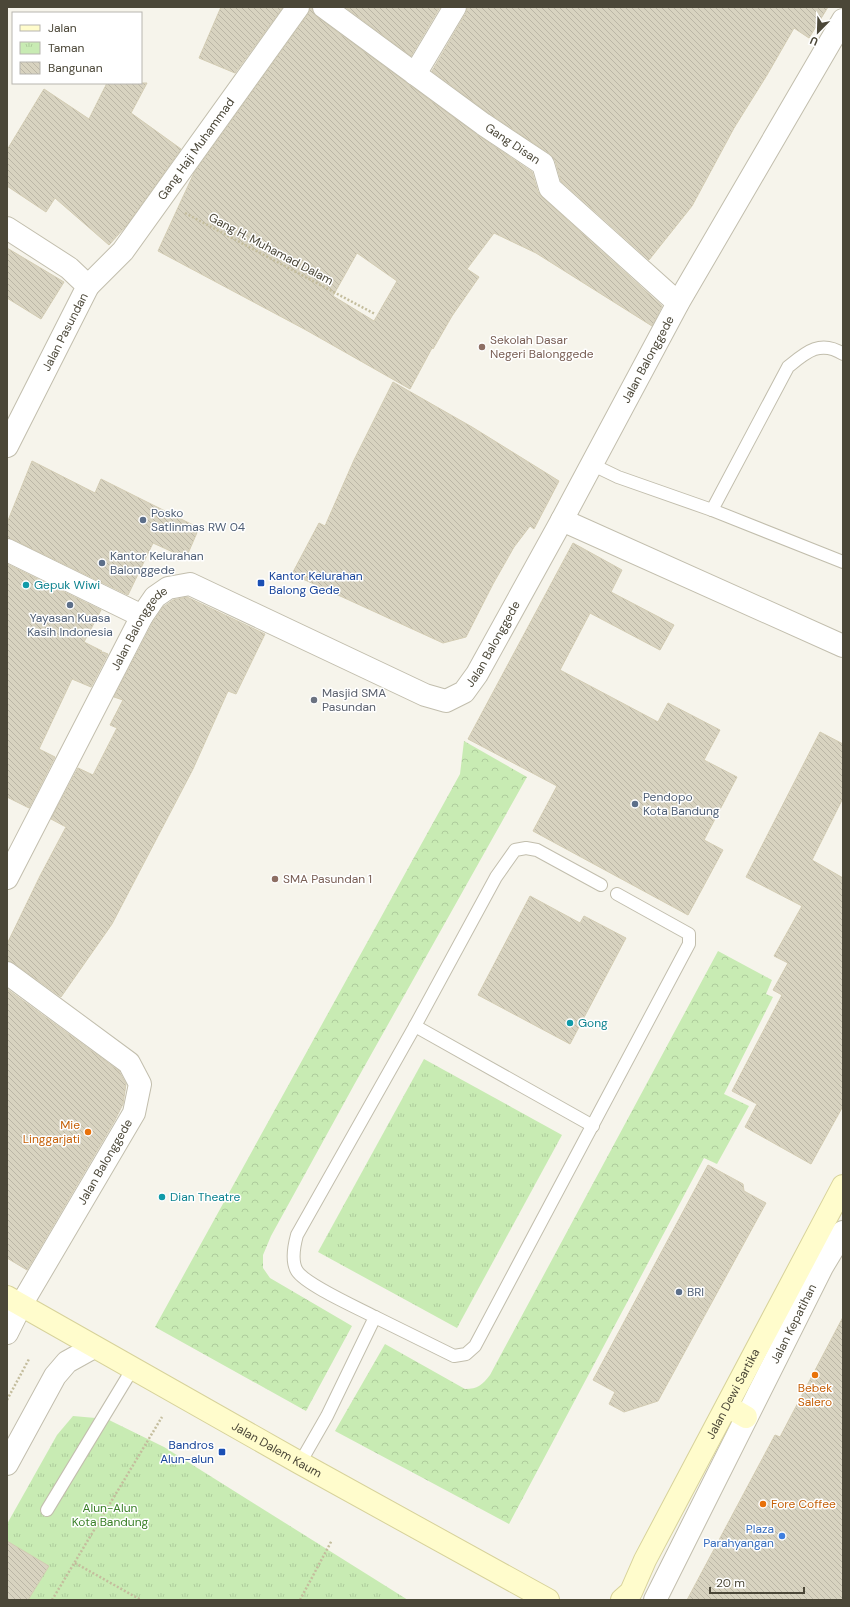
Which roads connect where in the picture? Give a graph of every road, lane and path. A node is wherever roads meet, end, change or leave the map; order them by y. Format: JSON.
{"nodes":[{"id":1,"x":298,"y":7,"type":"edge"},
{"id":2,"x":324,"y":7,"type":"edge"},
{"id":3,"x":455,"y":7,"type":"edge"},
{"id":4,"x":843,"y":20,"type":"edge"},
{"id":5,"x":415,"y":74,"type":"junction"},
{"id":6,"x":160,"y":200,"type":"junction"},
{"id":7,"x":7,"y":228,"type":"edge"},
{"id":8,"x":88,"y":286,"type":"junction"},
{"id":9,"x":678,"y":303,"type":"junction"},
{"id":10,"x":375,"y":314,"type":"dead end"},
{"id":11,"x":843,"y":354,"type":"edge"},
{"id":12,"x":7,"y":446,"type":"edge"},
{"id":13,"x":591,"y":464,"type":"junction"},
{"id":14,"x":712,"y":510,"type":"junction"},
{"id":15,"x":562,"y":520,"type":"junction"},
{"id":16,"x":7,"y":550,"type":"edge"},
{"id":17,"x":843,"y":562,"type":"edge"},
{"id":18,"x":142,"y":616,"type":"junction"},
{"id":19,"x":843,"y":646,"type":"edge"},
{"id":20,"x":7,"y":878,"type":"edge"},
{"id":21,"x":601,"y":885,"type":"dead end"},
{"id":22,"x":617,"y":894,"type":"dead end"},
{"id":23,"x":7,"y":973,"type":"edge"},
{"id":24,"x":414,"y":1026,"type":"junction"},
{"id":25,"x":593,"y":1126,"type":"junction"},
{"id":26,"x":843,"y":1186,"type":"edge"},
{"id":27,"x":843,"y":1232,"type":"edge"},
{"id":28,"x":14,"y":1301,"type":"edge"},
{"id":29,"x":376,"y":1317,"type":"junction"},
{"id":30,"x":7,"y":1332,"type":"edge"},
{"id":31,"x":94,"y":1347,"type":"junction"},
{"id":32,"x":29,"y":1359,"type":"dead end"},
{"id":33,"x":133,"y":1368,"type":"junction"},
{"id":34,"x":177,"y":1392,"type":"junction"},
{"id":35,"x":7,"y":1400,"type":"edge"},
{"id":36,"x":727,"y":1406,"type":"junction"},
{"id":37,"x":746,"y":1417,"type":"junction"},
{"id":38,"x":300,"y":1463,"type":"junction"},
{"id":39,"x":7,"y":1464,"type":"edge"},
{"id":40,"x":47,"y":1510,"type":"dead end"},
{"id":41,"x":332,"y":1540,"type":"dead end"},
{"id":42,"x":75,"y":1563,"type":"junction"},
{"id":43,"x":52,"y":1600,"type":"edge"},
{"id":44,"x":141,"y":1600,"type":"edge"},
{"id":45,"x":300,"y":1600,"type":"edge"},
{"id":46,"x":548,"y":1600,"type":"edge"},
{"id":47,"x":622,"y":1600,"type":"edge"},
{"id":48,"x":655,"y":1600,"type":"edge"}],
"edges":[{"from":1,"to":6,"type":"street","name":"Gang Haji Muhammad"},
{"from":2,"to":5,"type":"street","name":"Gang Disan"},
{"from":3,"to":5,"type":"street"},
{"from":4,"to":9,"type":"street","name":"Jalan Balonggede"},
{"from":5,"to":9,"type":"street","name":"Gang Disan"},
{"from":6,"to":8,"type":"street","name":"Gang Haji Muhammad"},
{"from":6,"to":10,"type":"path","name":"Gang H. Muhamad Dalam"},
{"from":7,"to":8,"type":"street","name":"Jalan Pasundan"},
{"from":8,"to":12,"type":"street","name":"Jalan Pasundan"},
{"from":9,"to":13,"type":"street","name":"Jalan Balonggede"},
{"from":11,"to":14,"type":"lane"},
{"from":13,"to":14,"type":"lane"},
{"from":13,"to":15,"type":"street","name":"Jalan Balonggede"},
{"from":14,"to":17,"type":"lane"},
{"from":15,"to":18,"type":"street","name":"Jalan Balonggede"},
{"from":15,"to":19,"type":"street"},
{"from":16,"to":18,"type":"street"},
{"from":18,"to":20,"type":"street","name":"Jalan Balonggede"},
{"from":21,"to":24,"type":"lane"},
{"from":22,"to":25,"type":"lane"},
{"from":23,"to":28,"type":"street","name":"Jalan Balonggede"},
{"from":24,"to":25,"type":"lane"},
{"from":24,"to":29,"type":"lane"},
{"from":25,"to":29,"type":"lane"},
{"from":26,"to":36,"type":"main road","name":"Jalan Dewi Sartika"},
{"from":27,"to":37,"type":"street","name":"Jalan Kepatihan"},
{"from":28,"to":30,"type":"street","name":"Jalan Balonggede"},
{"from":28,"to":31,"type":"main road","name":"Jalan Dalem Kaum"},
{"from":29,"to":38,"type":"lane"},
{"from":31,"to":33,"type":"main road","name":"Jalan Dalem Kaum"},
{"from":31,"to":39,"type":"street"},
{"from":32,"to":35,"type":"path"},
{"from":33,"to":34,"type":"main road","name":"Jalan Dalem Kaum"},
{"from":33,"to":40,"type":"lane"},
{"from":34,"to":38,"type":"main road","name":"Jalan Dalem Kaum"},
{"from":34,"to":42,"type":"path"},
{"from":36,"to":37,"type":"main road"},
{"from":36,"to":47,"type":"main road","name":"Jalan Dewi Sartika"},
{"from":37,"to":48,"type":"street","name":"Jalan Dewi Sartika"},
{"from":38,"to":46,"type":"main road","name":"Jalan Dalem Kaum"},
{"from":41,"to":45,"type":"path"},
{"from":42,"to":43,"type":"path"},
{"from":42,"to":44,"type":"path"}]}
